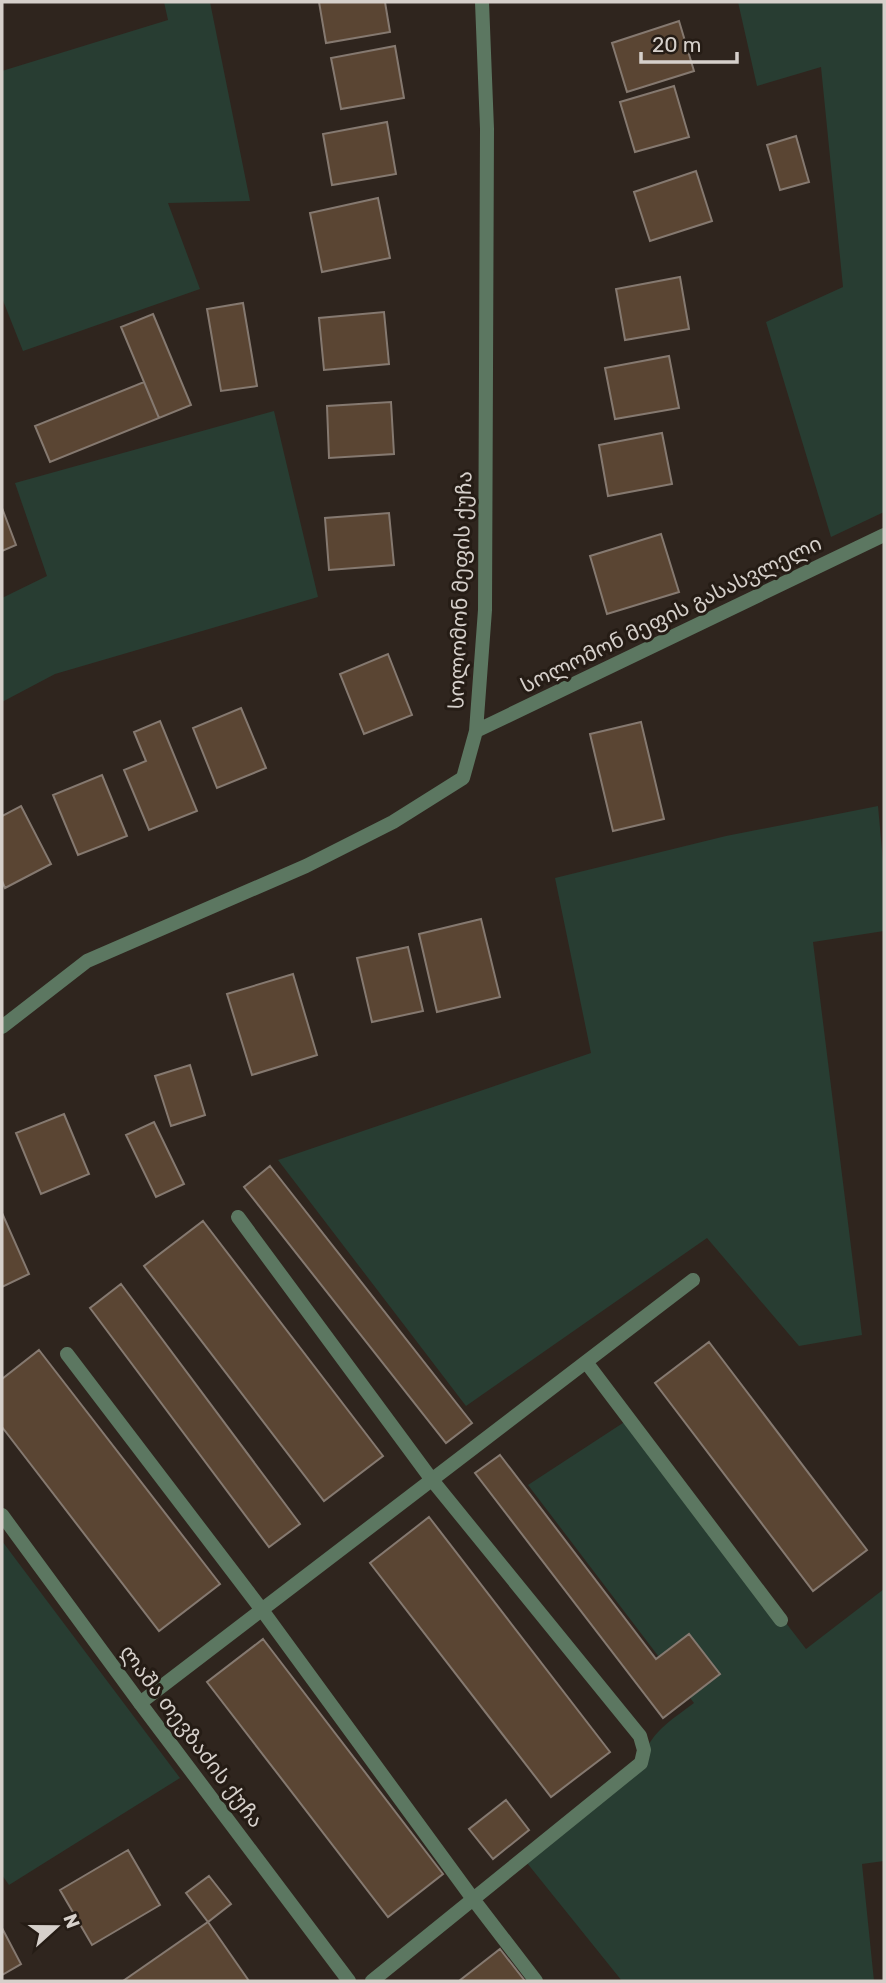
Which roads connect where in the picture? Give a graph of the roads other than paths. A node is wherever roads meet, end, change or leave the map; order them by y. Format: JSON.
{"nodes":[{"id":1,"x":482,"y":2,"type":"edge"},
{"id":2,"x":884,"y":535,"type":"edge"},
{"id":3,"x":476,"y":731,"type":"junction"},
{"id":4,"x":2,"y":1027,"type":"edge"},
{"id":5,"x":237,"y":1217,"type":"dead end"},
{"id":6,"x":693,"y":1280,"type":"dead end"},
{"id":7,"x":67,"y":1354,"type":"dead end"},
{"id":8,"x":586,"y":1362,"type":"junction"},
{"id":9,"x":432,"y":1480,"type":"junction"},
{"id":10,"x":2,"y":1515,"type":"edge"},
{"id":11,"x":262,"y":1610,"type":"junction"},
{"id":12,"x":781,"y":1620,"type":"dead end"},
{"id":13,"x":140,"y":1703,"type":"junction"},
{"id":14,"x":473,"y":1899,"type":"junction"},
{"id":15,"x":349,"y":1981,"type":"edge"},
{"id":16,"x":372,"y":1981,"type":"edge"},
{"id":17,"x":536,"y":1981,"type":"edge"}],
"edges":[{"from":1,"to":3,"type":"street","name":"სოლომონ მეფის ქუჩა"},
{"from":2,"to":3,"type":"street","name":"სოლომონ მეფის გასასვლელი"},
{"from":3,"to":4,"type":"street","name":"სოლომონ მეფის ქუჩა"},
{"from":5,"to":9,"type":"street"},
{"from":6,"to":8,"type":"street"},
{"from":7,"to":11,"type":"street"},
{"from":8,"to":9,"type":"street"},
{"from":8,"to":12,"type":"street"},
{"from":9,"to":11,"type":"street"},
{"from":9,"to":14,"type":"street"},
{"from":10,"to":13,"type":"street","name":"ლაშა თევზაძის ქუჩა"},
{"from":11,"to":13,"type":"street"},
{"from":11,"to":14,"type":"street"},
{"from":13,"to":15,"type":"street","name":"ლაშა თევზაძის ქუჩა"},
{"from":14,"to":16,"type":"street"},
{"from":14,"to":17,"type":"street"}]}
